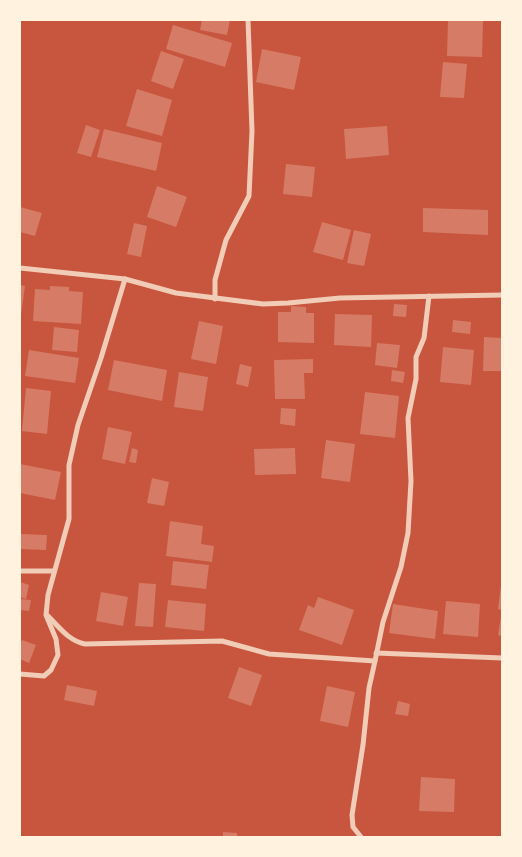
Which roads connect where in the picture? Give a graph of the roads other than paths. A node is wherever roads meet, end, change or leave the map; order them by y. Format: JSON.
{"nodes":[{"id":1,"x":248,"y":20,"type":"edge"},
{"id":2,"x":20,"y":268,"type":"edge"},
{"id":3,"x":125,"y":279,"type":"junction"},
{"id":4,"x":502,"y":295,"type":"edge"},
{"id":5,"x":429,"y":296,"type":"junction"},
{"id":6,"x":215,"y":299,"type":"junction"},
{"id":7,"x":20,"y":571,"type":"edge"},
{"id":8,"x":54,"y":571,"type":"junction"},
{"id":9,"x":46,"y":615,"type":"junction"},
{"id":10,"x":376,"y":653,"type":"junction"},
{"id":11,"x":502,"y":658,"type":"edge"},
{"id":12,"x":375,"y":661,"type":"junction"},
{"id":13,"x":20,"y":674,"type":"edge"},
{"id":14,"x":361,"y":837,"type":"edge"}],
"edges":[{"from":1,"to":6,"type":"street"},
{"from":2,"to":3,"type":"street"},
{"from":3,"to":6,"type":"street"},
{"from":3,"to":8,"type":"street"},
{"from":4,"to":5,"type":"street"},
{"from":5,"to":6,"type":"street"},
{"from":5,"to":10,"type":"street"},
{"from":7,"to":8,"type":"street"},
{"from":8,"to":9,"type":"street"},
{"from":9,"to":12,"type":"street"},
{"from":9,"to":13,"type":"street"},
{"from":10,"to":11,"type":"street"},
{"from":10,"to":12,"type":"street"},
{"from":12,"to":14,"type":"street"}]}
